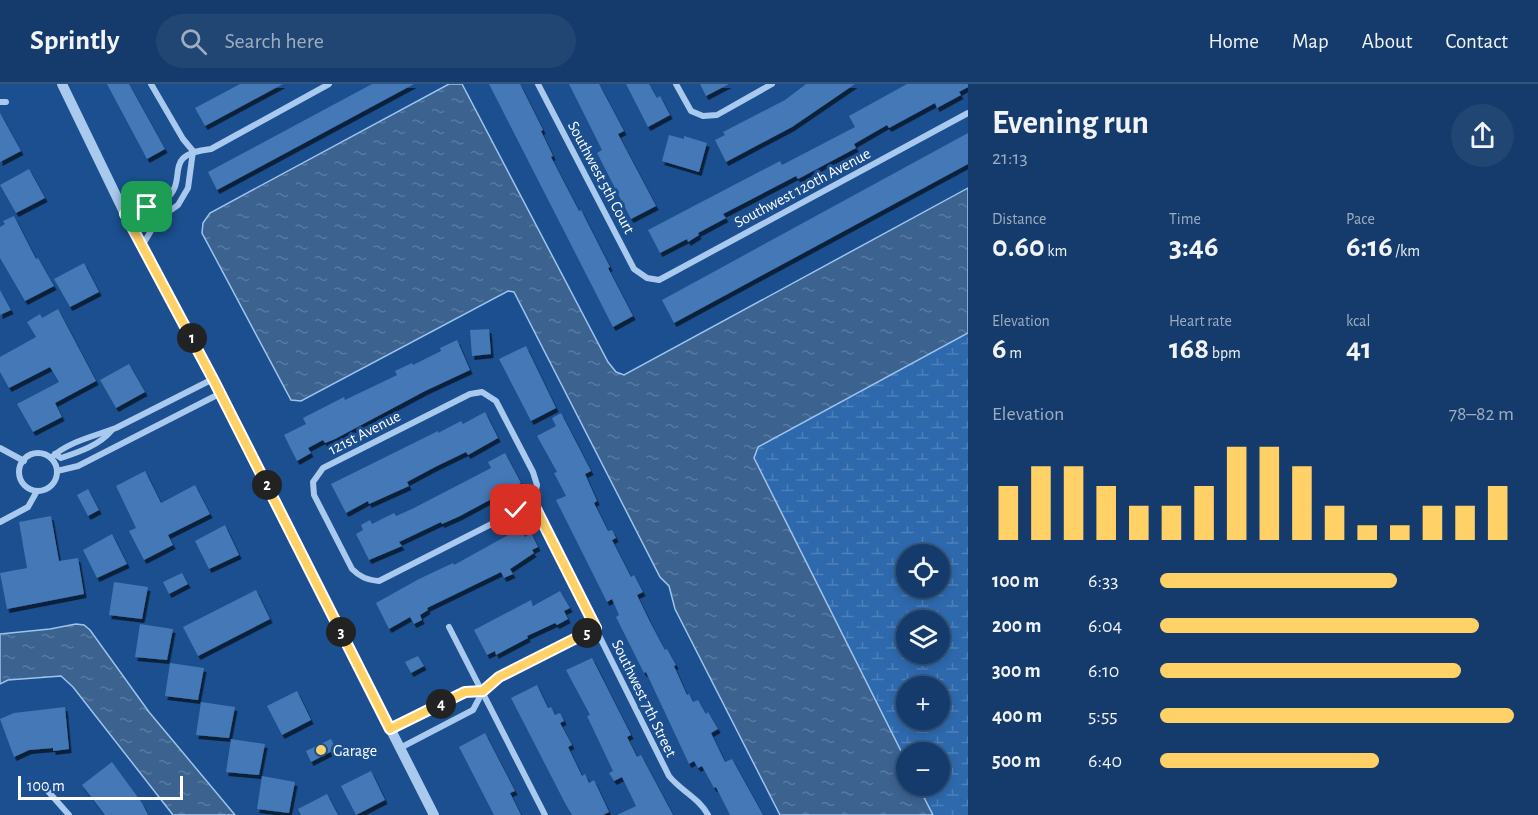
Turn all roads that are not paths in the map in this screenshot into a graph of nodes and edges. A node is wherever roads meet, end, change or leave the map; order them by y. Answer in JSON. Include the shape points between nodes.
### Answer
{"nodes":[{"id":1,"x":62,"y":84,"type":"edge"},
{"id":2,"x":151,"y":84,"type":"edge"},
{"id":3,"x":329,"y":84,"type":"edge"},
{"id":4,"x":538,"y":84,"type":"edge"},
{"id":5,"x":676,"y":84,"type":"edge"},
{"id":6,"x":772,"y":84,"type":"edge"},
{"id":7,"x":968,"y":113,"type":"edge"},
{"id":8,"x":193,"y":151,"type":"junction"},
{"id":9,"x":125,"y":214,"type":"junction"},
{"id":10,"x":142,"y":246,"type":"junction"},
{"id":11,"x":647,"y":278,"type":"joint"},
{"id":12,"x":213,"y":379,"type":"junction"},
{"id":13,"x":482,"y":392,"type":"joint"},
{"id":14,"x":220,"y":393,"type":"junction"},
{"id":15,"x":168,"y":402,"type":"junction"},
{"id":16,"x":175,"y":416,"type":"junction"},
{"id":17,"x":0,"y":448,"type":"edge"},
{"id":18,"x":53,"y":456,"type":"junction"},
{"id":19,"x":24,"y":461,"type":"junction"},
{"id":20,"x":57,"y":471,"type":"junction"},
{"id":21,"x":37,"y":491,"type":"junction"},
{"id":22,"x":533,"y":503,"type":"junction"},
{"id":23,"x":0,"y":522,"type":"edge"},
{"id":24,"x":449,"y":627,"type":"dead end"},
{"id":25,"x":596,"y":628,"type":"junction"},
{"id":26,"x":483,"y":691,"type":"junction"},
{"id":27,"x":390,"y":729,"type":"junction"},
{"id":28,"x":400,"y":748,"type":"junction"},
{"id":29,"x":46,"y":789,"type":"dead end"},
{"id":30,"x":69,"y":815,"type":"edge"},
{"id":31,"x":434,"y":815,"type":"edge"},
{"id":32,"x":545,"y":815,"type":"edge"},
{"id":33,"x":708,"y":815,"type":"edge"}],
"edges":[{"from":1,"to":9,"type":"street"},
{"from":2,"to":8,"type":"street"},
{"from":3,"to":8,"type":"street","via":[[211,149]]},
{"from":4,"to":11,"type":"street","name":"Southwest 5th Court","via":[[634,269]]},
{"from":5,"to":6,"type":"street","via":[[691,111],[703,116],[717,115]]},
{"from":7,"to":11,"type":"street","name":"Southwest 120th Avenue","via":[[658,279]]},
{"from":8,"to":9,"type":"street","via":[[179,164],[174,192],[161,203],[132,208]]},
{"from":8,"to":10,"type":"street","via":[[188,188],[178,205],[158,219]]},
{"from":9,"to":10,"type":"street"},
{"from":10,"to":12,"type":"street"},
{"from":12,"to":14,"type":"street"},
{"from":12,"to":15,"type":"street"},
{"from":13,"to":22,"type":"street","name":"Southwest 7th Street","via":[[496,401],[533,472],[537,484]]},
{"from":13,"to":22,"type":"street","name":"121st Avenue","via":[[470,394],[323,468],[313,482],[315,495],[352,569],[359,576],[379,581]]},
{"from":14,"to":16,"type":"street"},
{"from":14,"to":27,"type":"street"},
{"from":15,"to":16,"type":"street"},
{"from":15,"to":18,"type":"street"},
{"from":16,"to":20,"type":"street","via":[[78,466]]},
{"from":17,"to":19,"type":"street"},
{"from":18,"to":19,"type":"street","via":[[34,454]]},
{"from":18,"to":20,"type":"street"},
{"from":19,"to":21,"type":"street","via":[[21,479]]},
{"from":20,"to":21,"type":"street","via":[[52,486]]},
{"from":21,"to":23,"type":"street","via":[[28,507]]},
{"from":22,"to":25,"type":"street","name":"Southwest 7th Street"},
{"from":24,"to":26,"type":"street"},
{"from":25,"to":26,"type":"street","via":[[499,677]]},
{"from":25,"to":33,"type":"street","name":"Southwest 7th Street","via":[[669,776],[701,803]]},
{"from":26,"to":27,"type":"street","via":[[465,692]]},
{"from":26,"to":28,"type":"street","via":[[473,710]]},
{"from":26,"to":32,"type":"street"},
{"from":27,"to":28,"type":"street"},
{"from":28,"to":31,"type":"street"},
{"from":29,"to":30,"type":"street"}]}
